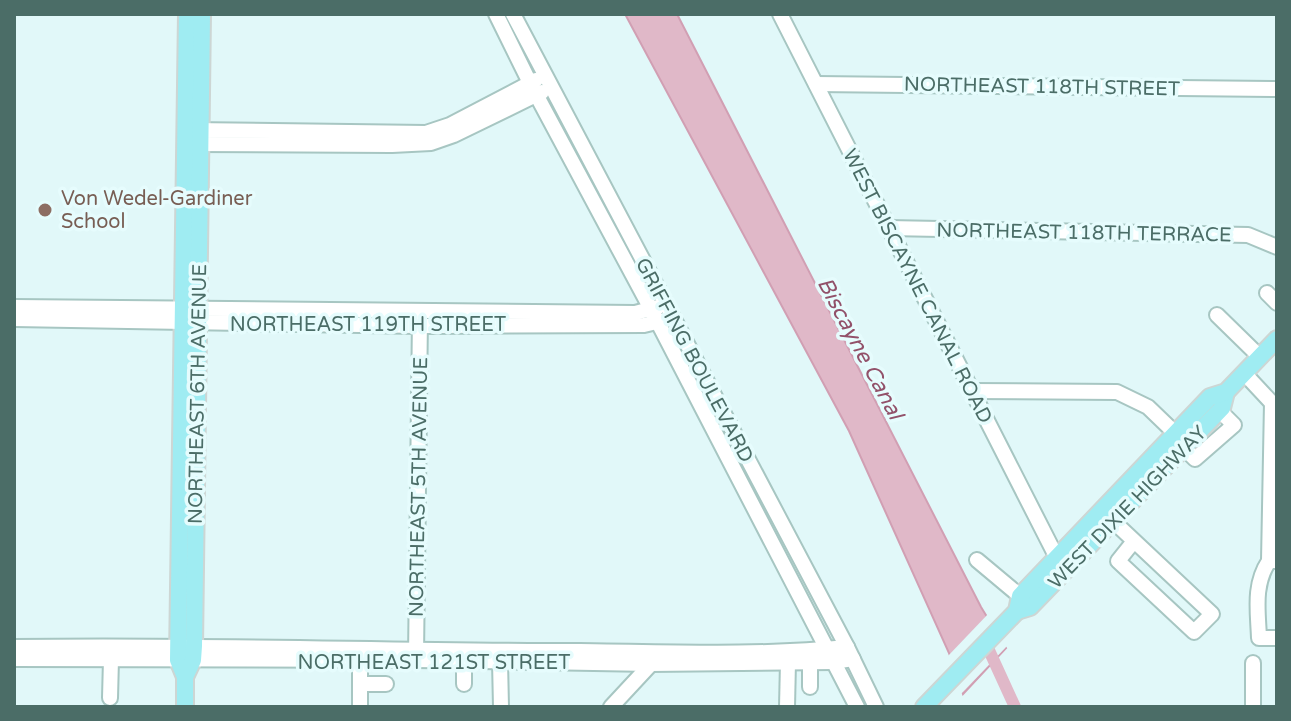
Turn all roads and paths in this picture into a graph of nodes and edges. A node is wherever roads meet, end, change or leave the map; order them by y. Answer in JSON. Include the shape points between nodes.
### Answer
{"nodes":[{"id":1,"x":187,"y":14,"type":"edge"},
{"id":2,"x":202,"y":14,"type":"edge"},
{"id":3,"x":496,"y":14,"type":"edge"},
{"id":4,"x":513,"y":14,"type":"edge"},
{"id":5,"x":780,"y":14,"type":"edge"},
{"id":6,"x":549,"y":81,"type":"junction"},
{"id":7,"x":816,"y":84,"type":"junction"},
{"id":8,"x":533,"y":89,"type":"junction"},
{"id":9,"x":1273,"y":89,"type":"edge"},
{"id":10,"x":193,"y":137,"type":"junction"},
{"id":11,"x":888,"y":228,"type":"junction"},
{"id":12,"x":1277,"y":247,"type":"edge"},
{"id":13,"x":14,"y":307,"type":"edge"},
{"id":14,"x":662,"y":314,"type":"junction"},
{"id":15,"x":1217,"y":315,"type":"dead end"},
{"id":16,"x":191,"y":316,"type":"junction"},
{"id":17,"x":14,"y":319,"type":"edge"},
{"id":18,"x":420,"y":319,"type":"junction"},
{"id":19,"x":1277,"y":339,"type":"edge"},
{"id":20,"x":1260,"y":357,"type":"junction"},
{"id":21,"x":1244,"y":373,"type":"junction"},
{"id":22,"x":971,"y":391,"type":"junction"},
{"id":23,"x":1226,"y":392,"type":"junction"},
{"id":24,"x":1274,"y":403,"type":"edge"},
{"id":25,"x":1274,"y":438,"type":"edge"},
{"id":26,"x":1179,"y":441,"type":"junction"},
{"id":27,"x":1113,"y":521,"type":"junction"},
{"id":28,"x":1273,"y":527,"type":"edge"},
{"id":29,"x":1134,"y":541,"type":"junction"},
{"id":30,"x":1057,"y":558,"type":"junction"},
{"id":31,"x":977,"y":560,"type":"dead end"},
{"id":32,"x":1273,"y":561,"type":"edge"},
{"id":33,"x":1018,"y":603,"type":"junction"},
{"id":34,"x":1277,"y":638,"type":"edge"},
{"id":35,"x":14,"y":647,"type":"edge"},
{"id":36,"x":186,"y":653,"type":"junction"},
{"id":37,"x":850,"y":653,"type":"junction"},
{"id":38,"x":416,"y":655,"type":"junction"},
{"id":39,"x":830,"y":656,"type":"junction"},
{"id":40,"x":14,"y":659,"type":"edge"},
{"id":41,"x":111,"y":659,"type":"junction"},
{"id":42,"x":360,"y":661,"type":"junction"},
{"id":43,"x":464,"y":661,"type":"junction"},
{"id":44,"x":500,"y":661,"type":"junction"},
{"id":45,"x":788,"y":662,"type":"junction"},
{"id":46,"x":810,"y":662,"type":"junction"},
{"id":47,"x":1253,"y":663,"type":"dead end"},
{"id":48,"x":651,"y":664,"type":"junction"},
{"id":49,"x":360,"y":684,"type":"junction"},
{"id":50,"x":386,"y":684,"type":"dead end"},
{"id":51,"x":464,"y":684,"type":"dead end"},
{"id":52,"x":810,"y":687,"type":"dead end"},
{"id":53,"x":110,"y":698,"type":"dead end"},
{"id":54,"x":852,"y":705,"type":"edge"},
{"id":55,"x":185,"y":707,"type":"edge"},
{"id":56,"x":360,"y":707,"type":"edge"},
{"id":57,"x":501,"y":707,"type":"edge"},
{"id":58,"x":611,"y":707,"type":"edge"},
{"id":59,"x":787,"y":707,"type":"edge"},
{"id":60,"x":876,"y":707,"type":"edge"},
{"id":61,"x":924,"y":707,"type":"edge"},
{"id":62,"x":1253,"y":707,"type":"edge"}],
"edges":[{"from":1,"to":10,"type":"main road","name":"NORTHEAST 6TH AVENUE"},
{"from":2,"to":10,"type":"main road","name":"NORTHEAST 6TH AVENUE"},
{"from":3,"to":8,"type":"street","name":"GRIFFING BOULEVARD"},
{"from":4,"to":6,"type":"street","name":"GRIFFING BOULEVARD"},
{"from":5,"to":7,"type":"street","name":"WEST BISCAYNE CANAL ROAD"},
{"from":6,"to":8,"type":"street"},
{"from":6,"to":14,"type":"street","name":"GRIFFING BOULEVARD"},
{"from":7,"to":9,"type":"street","name":"NORTHEAST 118TH STREET"},
{"from":7,"to":11,"type":"street","name":"WEST BISCAYNE CANAL ROAD"},
{"from":8,"to":10,"type":"street","via":[[431,143]]},
{"from":8,"to":14,"type":"street","name":"GRIFFING BOULEVARD"},
{"from":10,"to":16,"type":"main road","name":"NORTHEAST 6TH AVENUE"},
{"from":11,"to":12,"type":"street","name":"NORTHEAST 118TH TERRACE","via":[[1248,235]]},
{"from":11,"to":22,"type":"street","name":"WEST BISCAYNE CANAL ROAD"},
{"from":13,"to":16,"type":"street","name":"NORTHEAST 119TH STREET"},
{"from":14,"to":18,"type":"street","name":"NORTHEAST 119TH STREET"},
{"from":14,"to":37,"type":"street","name":"GRIFFING BOULEVARD"},
{"from":14,"to":39,"type":"street","name":"GRIFFING BOULEVARD"},
{"from":15,"to":20,"type":"street"},
{"from":16,"to":17,"type":"street","name":"NORTHEAST 119TH STREET"},
{"from":16,"to":18,"type":"street","name":"NORTHEAST 119TH STREET"},
{"from":16,"to":36,"type":"main road","name":"NORTHEAST 6TH AVENUE"},
{"from":18,"to":38,"type":"street","name":"NORTHEAST 5TH AVENUE"},
{"from":19,"to":20,"type":"main road","name":"WEST DIXIE HIGHWAY"},
{"from":20,"to":21,"type":"main road","name":"WEST DIXIE HIGHWAY"},
{"from":21,"to":23,"type":"main road","name":"WEST DIXIE HIGHWAY"},
{"from":21,"to":24,"type":"street"},
{"from":22,"to":26,"type":"street","via":[[1117,392],[1148,407]]},
{"from":22,"to":30,"type":"street","name":"WEST BISCAYNE CANAL ROAD"},
{"from":23,"to":26,"type":"main road","name":"WEST DIXIE HIGHWAY","via":[[1210,397]]},
{"from":23,"to":26,"type":"main road","name":"WEST DIXIE HIGHWAY","via":[[1220,411]]},
{"from":24,"to":25,"type":"street"},
{"from":25,"to":28,"type":"street"},
{"from":26,"to":27,"type":"main road","name":"WEST DIXIE HIGHWAY"},
{"from":26,"to":30,"type":"main road","name":"WEST DIXIE HIGHWAY"},
{"from":27,"to":29,"type":"street"},
{"from":27,"to":33,"type":"main road","name":"WEST DIXIE HIGHWAY","via":[[1030,607]]},
{"from":28,"to":32,"type":"street"},
{"from":29,"to":29,"type":"street","via":[[1212,614],[1194,632],[1118,561]]},
{"from":30,"to":33,"type":"main road","name":"WEST DIXIE HIGHWAY"},
{"from":31,"to":33,"type":"street"},
{"from":32,"to":34,"type":"street","via":[[1261,574],[1257,590],[1259,638]]},
{"from":33,"to":61,"type":"main road","name":"WEST DIXIE HIGHWAY"},
{"from":35,"to":36,"type":"street","name":"NORTHEAST 121ST STREET"},
{"from":36,"to":38,"type":"street","name":"NORTHEAST 121ST STREET"},
{"from":36,"to":41,"type":"street","name":"NORTHEAST 121ST STREET"},
{"from":36,"to":42,"type":"street","name":"NORTHEAST 121ST STREET"},
{"from":36,"to":55,"type":"main road","name":"NORTHEAST 6TH AVENUE"},
{"from":37,"to":39,"type":"street","name":"NORTHEAST 121ST STREET"},
{"from":37,"to":60,"type":"street","name":"GRIFFING BOULEVARD"},
{"from":38,"to":39,"type":"street","name":"NORTHEAST 121ST STREET"},
{"from":38,"to":42,"type":"street","name":"NORTHEAST 121ST STREET"},
{"from":38,"to":43,"type":"street","name":"NORTHEAST 121ST STREET"},
{"from":39,"to":46,"type":"street","name":"NORTHEAST 121ST STREET"},
{"from":39,"to":54,"type":"street","name":"GRIFFING BOULEVARD"},
{"from":40,"to":41,"type":"street","name":"NORTHEAST 121ST STREET"},
{"from":41,"to":53,"type":"street"},
{"from":42,"to":49,"type":"street"},
{"from":43,"to":44,"type":"street","name":"NORTHEAST 121ST STREET"},
{"from":43,"to":51,"type":"street"},
{"from":44,"to":48,"type":"street","name":"NORTHEAST 121ST STREET"},
{"from":44,"to":57,"type":"street"},
{"from":45,"to":46,"type":"street","name":"NORTHEAST 121ST STREET"},
{"from":45,"to":48,"type":"street","name":"NORTHEAST 121ST STREET"},
{"from":45,"to":59,"type":"street"},
{"from":46,"to":52,"type":"street"},
{"from":47,"to":62,"type":"street"},
{"from":48,"to":58,"type":"street"},
{"from":49,"to":50,"type":"street"},
{"from":49,"to":56,"type":"street"}]}
